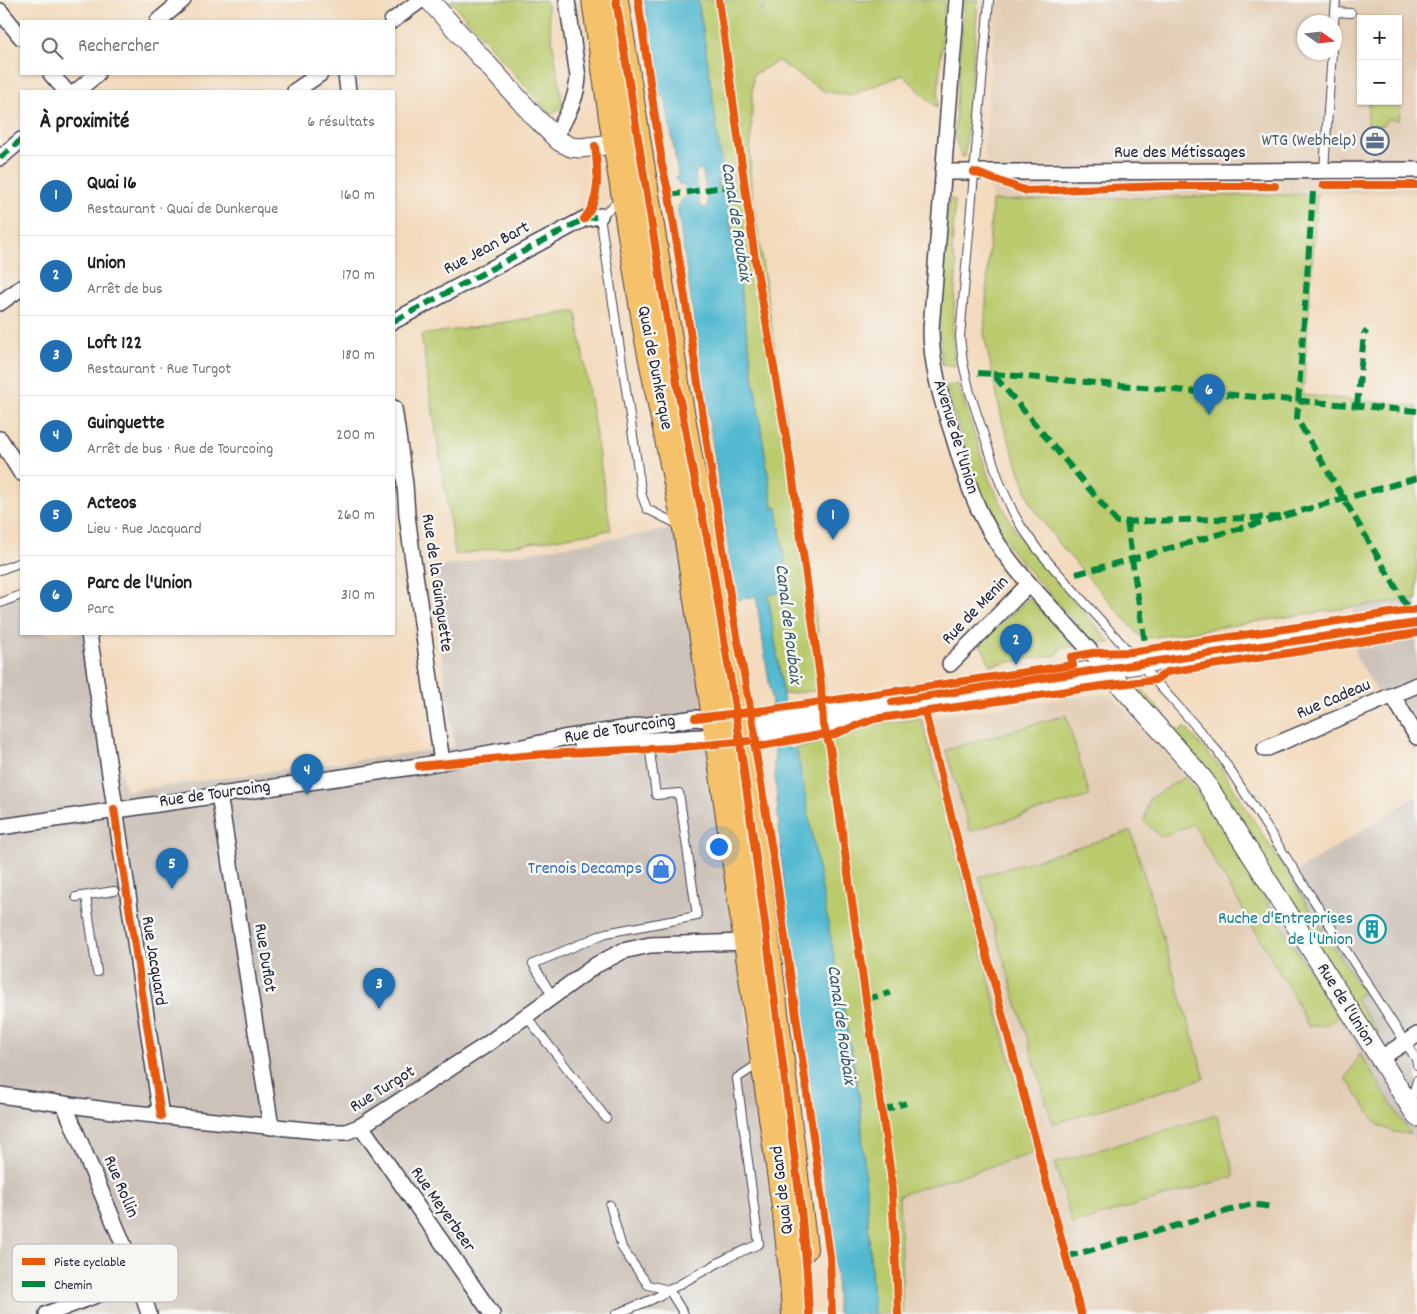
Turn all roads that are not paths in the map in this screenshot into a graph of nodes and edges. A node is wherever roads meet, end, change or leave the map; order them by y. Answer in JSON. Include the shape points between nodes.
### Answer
{"nodes":[{"id":1,"x":183,"y":0,"type":"edge"},
{"id":2,"x":421,"y":0,"type":"edge"},
{"id":3,"x":429,"y":0,"type":"edge"},
{"id":4,"x":567,"y":0,"type":"edge"},
{"id":5,"x":594,"y":0,"type":"edge"},
{"id":6,"x":616,"y":0,"type":"edge"},
{"id":7,"x":957,"y":0,"type":"edge"},
{"id":8,"x":989,"y":0,"type":"edge"},
{"id":9,"x":1336,"y":0,"type":"edge"},
{"id":10,"x":0,"y":11,"type":"edge"},
{"id":11,"x":1335,"y":12,"type":"junction"},
{"id":12,"x":1351,"y":13,"type":"dead end"},
{"id":13,"x":1335,"y":15,"type":"edge"},
{"id":14,"x":159,"y":20,"type":"edge"},
{"id":15,"x":393,"y":20,"type":"edge"},
{"id":16,"x":20,"y":36,"type":"edge"},
{"id":17,"x":1331,"y":60,"type":"edge"},
{"id":18,"x":52,"y":75,"type":"edge"},
{"id":19,"x":96,"y":75,"type":"edge"},
{"id":20,"x":319,"y":75,"type":"edge"},
{"id":21,"x":346,"y":75,"type":"edge"},
{"id":22,"x":65,"y":90,"type":"edge"},
{"id":23,"x":78,"y":90,"type":"edge"},
{"id":24,"x":296,"y":90,"type":"edge"},
{"id":25,"x":348,"y":90,"type":"edge"},
{"id":26,"x":555,"y":138,"type":"junction"},
{"id":27,"x":20,"y":141,"type":"edge"},
{"id":28,"x":627,"y":142,"type":"junction"},
{"id":29,"x":0,"y":158,"type":"edge"},
{"id":30,"x":1324,"y":170,"type":"junction"},
{"id":31,"x":1417,"y":170,"type":"edge"},
{"id":32,"x":943,"y":172,"type":"junction"},
{"id":33,"x":974,"y":172,"type":"junction"},
{"id":34,"x":624,"y":198,"type":"junction"},
{"id":35,"x":600,"y":216,"type":"junction"},
{"id":36,"x":20,"y":289,"type":"edge"},
{"id":37,"x":0,"y":303,"type":"edge"},
{"id":38,"x":395,"y":320,"type":"edge"},
{"id":39,"x":395,"y":415,"type":"edge"},
{"id":40,"x":0,"y":439,"type":"edge"},
{"id":41,"x":16,"y":452,"type":"edge"},
{"id":42,"x":20,"y":469,"type":"edge"},
{"id":43,"x":685,"y":528,"type":"junction"},
{"id":44,"x":20,"y":562,"type":"edge"},
{"id":45,"x":0,"y":570,"type":"edge"},
{"id":46,"x":1029,"y":584,"type":"junction"},
{"id":47,"x":20,"y":595,"type":"edge"},
{"id":48,"x":0,"y":603,"type":"edge"},
{"id":49,"x":1417,"y":615,"type":"edge"},
{"id":50,"x":1417,"y":624,"type":"edge"},
{"id":51,"x":89,"y":635,"type":"edge"},
{"id":52,"x":1137,"y":660,"type":"junction"},
{"id":53,"x":950,"y":664,"type":"dead end"},
{"id":54,"x":1107,"y":670,"type":"junction"},
{"id":55,"x":1417,"y":686,"type":"edge"},
{"id":56,"x":1393,"y":696,"type":"junction"},
{"id":57,"x":816,"y":718,"type":"junction"},
{"id":58,"x":733,"y":728,"type":"junction"},
{"id":59,"x":1417,"y":737,"type":"edge"},
{"id":60,"x":647,"y":739,"type":"junction"},
{"id":61,"x":1265,"y":749,"type":"dead end"},
{"id":62,"x":442,"y":762,"type":"junction"},
{"id":63,"x":419,"y":766,"type":"junction"},
{"id":64,"x":1210,"y":790,"type":"joint"},
{"id":65,"x":219,"y":794,"type":"junction"},
{"id":66,"x":114,"y":809,"type":"junction"},
{"id":67,"x":0,"y":827,"type":"edge"},
{"id":68,"x":121,"y":891,"type":"junction"},
{"id":69,"x":86,"y":896,"type":"junction"},
{"id":70,"x":76,"y":897,"type":"dead end"},
{"id":71,"x":746,"y":942,"type":"junction"},
{"id":72,"x":97,"y":972,"type":"dead end"},
{"id":73,"x":553,"y":997,"type":"junction"},
{"id":74,"x":526,"y":1016,"type":"junction"},
{"id":75,"x":1411,"y":1039,"type":"edge"},
{"id":76,"x":1379,"y":1059,"type":"junction"},
{"id":77,"x":763,"y":1060,"type":"junction"},
{"id":78,"x":1416,"y":1062,"type":"edge"},
{"id":79,"x":1417,"y":1080,"type":"edge"},
{"id":80,"x":0,"y":1095,"type":"edge"},
{"id":81,"x":64,"y":1104,"type":"junction"},
{"id":82,"x":1413,"y":1112,"type":"edge"},
{"id":83,"x":161,"y":1116,"type":"junction"},
{"id":84,"x":606,"y":1118,"type":"dead end"},
{"id":85,"x":362,"y":1126,"type":"junction"},
{"id":86,"x":271,"y":1127,"type":"junction"},
{"id":87,"x":610,"y":1204,"type":"dead end"},
{"id":88,"x":123,"y":1244,"type":"edge"},
{"id":89,"x":669,"y":1290,"type":"junction"},
{"id":90,"x":78,"y":1302,"type":"edge"},
{"id":91,"x":145,"y":1302,"type":"edge"},
{"id":92,"x":47,"y":1314,"type":"edge"},
{"id":93,"x":149,"y":1314,"type":"edge"},
{"id":94,"x":492,"y":1314,"type":"edge"},
{"id":95,"x":616,"y":1314,"type":"edge"},
{"id":96,"x":684,"y":1314,"type":"edge"},
{"id":97,"x":794,"y":1314,"type":"edge"},
{"id":98,"x":810,"y":1314,"type":"edge"}],
"edges":[{"from":1,"to":14,"type":"street"},
{"from":2,"to":15,"type":"street"},
{"from":3,"to":26,"type":"street"},
{"from":4,"to":26,"type":"street","via":[[578,77],[570,109]]},
{"from":5,"to":28,"type":"main road","name":"Quai de Dunkerque"},
{"from":6,"to":28,"type":"main road","name":"Quai de Dunkerque"},
{"from":7,"to":32,"type":"street","name":"Avenue de l'Union"},
{"from":8,"to":33,"type":"lane"},
{"from":9,"to":11,"type":"lane"},
{"from":10,"to":16,"type":"street"},
{"from":11,"to":12,"type":"lane"},
{"from":11,"to":13,"type":"lane"},
{"from":17,"to":30,"type":"lane"},
{"from":18,"to":22,"type":"street"},
{"from":19,"to":23,"type":"street"},
{"from":20,"to":24,"type":"street"},
{"from":21,"to":25,"type":"street"},
{"from":26,"to":28,"type":"street","via":[[576,148]]},
{"from":27,"to":29,"type":"street"},
{"from":28,"to":34,"type":"main road","name":"Quai de Dunkerque"},
{"from":28,"to":58,"type":"main road","name":"Quai de Dunkerque","via":[[710,552]]},
{"from":30,"to":31,"type":"street","name":"Rue des Métissages"},
{"from":30,"to":33,"type":"street","name":"Rue des Métissages"},
{"from":32,"to":33,"type":"street","name":"Rue des Métissages"},
{"from":32,"to":46,"type":"street","name":"Avenue de l'Union","via":[[931,329],[936,382],[979,510],[998,544]]},
{"from":33,"to":52,"type":"lane","via":[[960,337],[970,393],[1000,483],[1017,520],[1038,550]]},
{"from":34,"to":35,"type":"lane"},
{"from":34,"to":43,"type":"main road","name":"Quai de Dunkerque","via":[[647,340]]},
{"from":35,"to":38,"type":"street","name":"Rue Jean Bart","via":[[584,219]]},
{"from":35,"to":43,"type":"lane","via":[[642,496],[647,509]]},
{"from":36,"to":37,"type":"street"},
{"from":39,"to":62,"type":"street","name":"Rue de la Guinguette"},
{"from":40,"to":41,"type":"street"},
{"from":41,"to":42,"type":"street"},
{"from":43,"to":58,"type":"main road","name":"Quai de Dunkerque"},
{"from":44,"to":45,"type":"lane"},
{"from":46,"to":53,"type":"street","name":"Rue de Menin"},
{"from":46,"to":54,"type":"street","name":"Avenue de l'Union"},
{"from":47,"to":48,"type":"lane"},
{"from":49,"to":52,"type":"lane"},
{"from":50,"to":52,"type":"street"},
{"from":51,"to":66,"type":"street","name":"Rue Jacquard"},
{"from":52,"to":54,"type":"street"},
{"from":52,"to":75,"type":"lane","via":[[1228,766]]},
{"from":54,"to":57,"type":"lane"},
{"from":54,"to":57,"type":"street","via":[[892,702],[835,722]]},
{"from":54,"to":57,"type":"lane","via":[[871,714],[835,729]]},
{"from":54,"to":64,"type":"street","name":"Avenue de l'Union"},
{"from":55,"to":56,"type":"street","name":"Rue Cadeau"},
{"from":56,"to":59,"type":"street"},
{"from":56,"to":61,"type":"street","name":"Rue Cadeau"},
{"from":57,"to":58,"type":"street"},
{"from":58,"to":60,"type":"street","name":"Rue de Tourcoing"},
{"from":58,"to":60,"type":"street","name":"Rue de Tourcoing"},
{"from":58,"to":71,"type":"main road","name":"Quai de Gand"},
{"from":58,"to":98,"type":"main road","name":"Quai de Gand","via":[[767,940],[800,1198]]},
{"from":60,"to":62,"type":"street","name":"Rue de Tourcoing","via":[[518,748]]},
{"from":60,"to":63,"type":"lane","via":[[545,754]]},
{"from":60,"to":73,"type":"lane","via":[[656,795],[679,793],[697,916],[606,933],[534,964]]},
{"from":62,"to":63,"type":"street","name":"Rue de Tourcoing"},
{"from":63,"to":65,"type":"street","name":"Rue de Tourcoing"},
{"from":64,"to":76,"type":"street","name":"Rue de l'Union"},
{"from":65,"to":66,"type":"street","name":"Rue de Tourcoing"},
{"from":65,"to":86,"type":"street","name":"Rue Duflot"},
{"from":66,"to":67,"type":"street","name":"Rue de Tourcoing"},
{"from":66,"to":68,"type":"street","name":"Rue Jacquard"},
{"from":68,"to":69,"type":"lane"},
{"from":68,"to":83,"type":"street","name":"Rue Jacquard"},
{"from":69,"to":70,"type":"lane"},
{"from":69,"to":72,"type":"lane"},
{"from":71,"to":73,"type":"street","name":"Rue Turgot","via":[[650,945],[623,950],[596,965]]},
{"from":71,"to":77,"type":"main road","name":"Quai de Gand"},
{"from":73,"to":74,"type":"street","name":"Rue Turgot"},
{"from":74,"to":84,"type":"lane"},
{"from":74,"to":85,"type":"street","name":"Rue Turgot"},
{"from":75,"to":76,"type":"street"},
{"from":75,"to":78,"type":"lane"},
{"from":76,"to":82,"type":"street","name":"Rue de l'Union"},
{"from":77,"to":89,"type":"lane","via":[[737,1078],[759,1244]]},
{"from":77,"to":97,"type":"main road","name":"Quai de Gand","via":[[790,1253]]},
{"from":79,"to":82,"type":"lane"},
{"from":80,"to":81,"type":"street","name":"Rue Turgot"},
{"from":81,"to":83,"type":"street","name":"Rue Turgot"},
{"from":81,"to":88,"type":"street","name":"Rue Rollin"},
{"from":83,"to":86,"type":"street","name":"Rue Turgot"},
{"from":85,"to":86,"type":"street","name":"Rue Turgot","via":[[336,1133]]},
{"from":85,"to":94,"type":"street","name":"Rue Meyerbeer"},
{"from":87,"to":89,"type":"lane","via":[[622,1248],[648,1285]]},
{"from":89,"to":95,"type":"lane"},
{"from":89,"to":96,"type":"lane"},
{"from":90,"to":92,"type":"street"},
{"from":91,"to":93,"type":"street","name":"Rue Rollin"}]}
